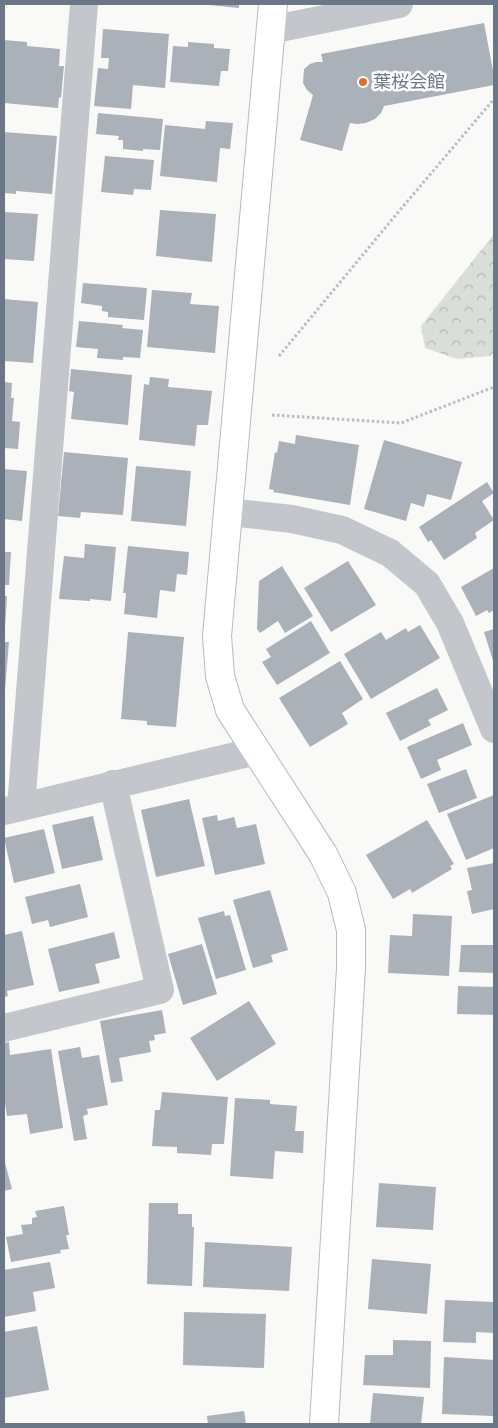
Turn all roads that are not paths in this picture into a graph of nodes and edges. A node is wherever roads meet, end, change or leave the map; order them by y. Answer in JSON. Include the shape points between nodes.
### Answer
{"nodes":[{"id":1,"x":84,"y":4,"type":"edge"},
{"id":2,"x":399,"y":4,"type":"edge"},
{"id":3,"x":271,"y":17,"type":"edge"},
{"id":4,"x":229,"y":512,"type":"junction"},
{"id":5,"x":494,"y":729,"type":"edge"},
{"id":6,"x":256,"y":751,"type":"junction"},
{"id":7,"x":113,"y":784,"type":"junction"},
{"id":8,"x":13,"y":809,"type":"edge"},
{"id":9,"x":4,"y":1028,"type":"edge"},
{"id":10,"x":324,"y":1424,"type":"edge"}],
"edges":[{"from":1,"to":8,"type":"street"},
{"from":2,"to":3,"type":"street"},
{"from":3,"to":4,"type":"street"},
{"from":4,"to":5,"type":"street","via":[[292,519],[342,530],[390,553],[427,584],[450,623]]},
{"from":4,"to":6,"type":"street","via":[[217,636],[220,676],[230,710]]},
{"from":6,"to":7,"type":"street"},
{"from":6,"to":10,"type":"street","via":[[323,854],[342,893],[351,930]]},
{"from":7,"to":8,"type":"street"},
{"from":7,"to":9,"type":"street","via":[[160,990]]}]}
